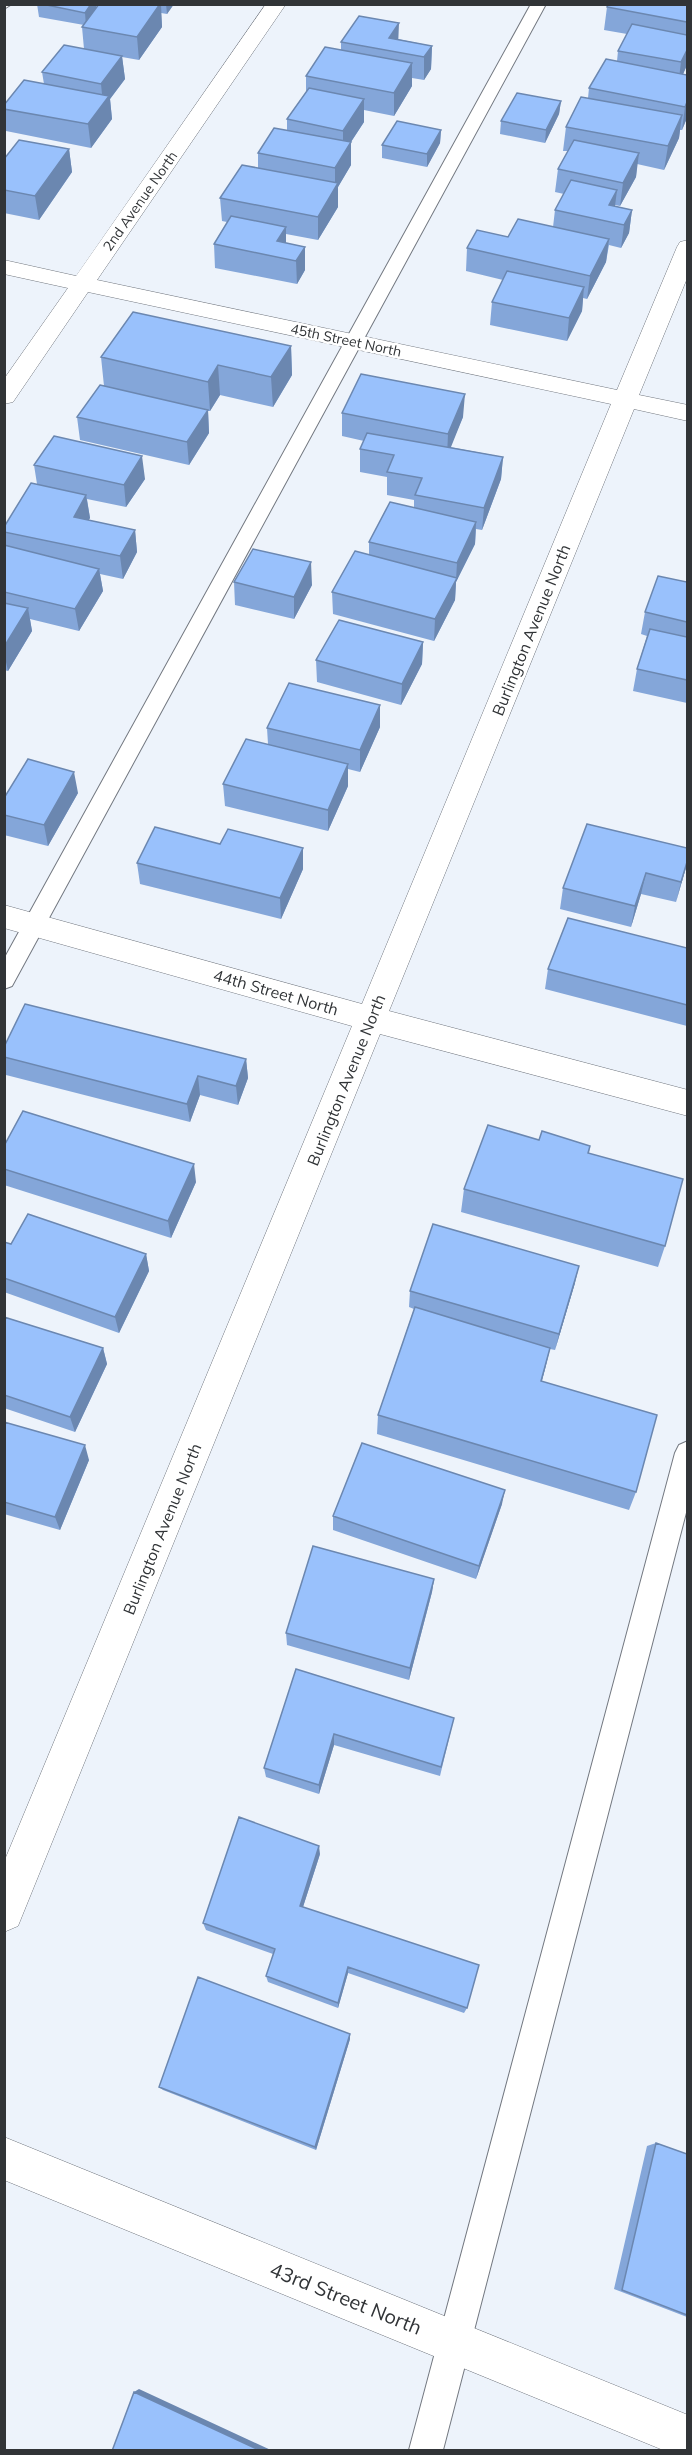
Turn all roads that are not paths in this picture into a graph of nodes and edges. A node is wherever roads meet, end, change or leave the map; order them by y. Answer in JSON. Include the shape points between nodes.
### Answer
{"nodes":[{"id":1,"x":276,"y":4,"type":"edge"},
{"id":2,"x":539,"y":4,"type":"edge"},
{"id":3,"x":687,"y":247,"type":"edge"},
{"id":4,"x":4,"y":267,"type":"edge"},
{"id":5,"x":84,"y":283,"type":"junction"},
{"id":6,"x":356,"y":342,"type":"junction"},
{"id":7,"x":4,"y":397,"type":"edge"},
{"id":8,"x":625,"y":400,"type":"junction"},
{"id":9,"x":687,"y":413,"type":"edge"},
{"id":10,"x":4,"y":915,"type":"edge"},
{"id":11,"x":36,"y":924,"type":"junction"},
{"id":12,"x":4,"y":980,"type":"edge"},
{"id":13,"x":371,"y":1019,"type":"junction"},
{"id":14,"x":687,"y":1103,"type":"edge"},
{"id":15,"x":687,"y":1453,"type":"edge"},
{"id":16,"x":4,"y":1912,"type":"edge"},
{"id":17,"x":4,"y":2158,"type":"edge"},
{"id":18,"x":454,"y":2342,"type":"junction"},
{"id":19,"x":687,"y":2438,"type":"edge"},
{"id":20,"x":426,"y":2451,"type":"edge"}],
"edges":[{"from":1,"to":5,"type":"street","name":"2nd Avenue North"},
{"from":2,"to":6,"type":"lane"},
{"from":3,"to":8,"type":"street","name":"Burlington Avenue North"},
{"from":4,"to":5,"type":"street","name":"45th Street North"},
{"from":5,"to":6,"type":"street","name":"45th Street North"},
{"from":5,"to":7,"type":"street","name":"2nd Avenue North"},
{"from":6,"to":8,"type":"street","name":"45th Street North"},
{"from":6,"to":11,"type":"lane"},
{"from":8,"to":9,"type":"street","name":"45th Street North"},
{"from":8,"to":13,"type":"street","name":"Burlington Avenue North"},
{"from":10,"to":11,"type":"street","name":"44th Street North"},
{"from":11,"to":12,"type":"lane"},
{"from":11,"to":13,"type":"street","name":"44th Street North"},
{"from":13,"to":14,"type":"street","name":"44th Street North"},
{"from":13,"to":16,"type":"street","name":"Burlington Avenue North"},
{"from":15,"to":18,"type":"lane"},
{"from":17,"to":18,"type":"street","name":"43rd Street North"},
{"from":18,"to":19,"type":"street","name":"43rd Street North"},
{"from":18,"to":20,"type":"lane"}]}
